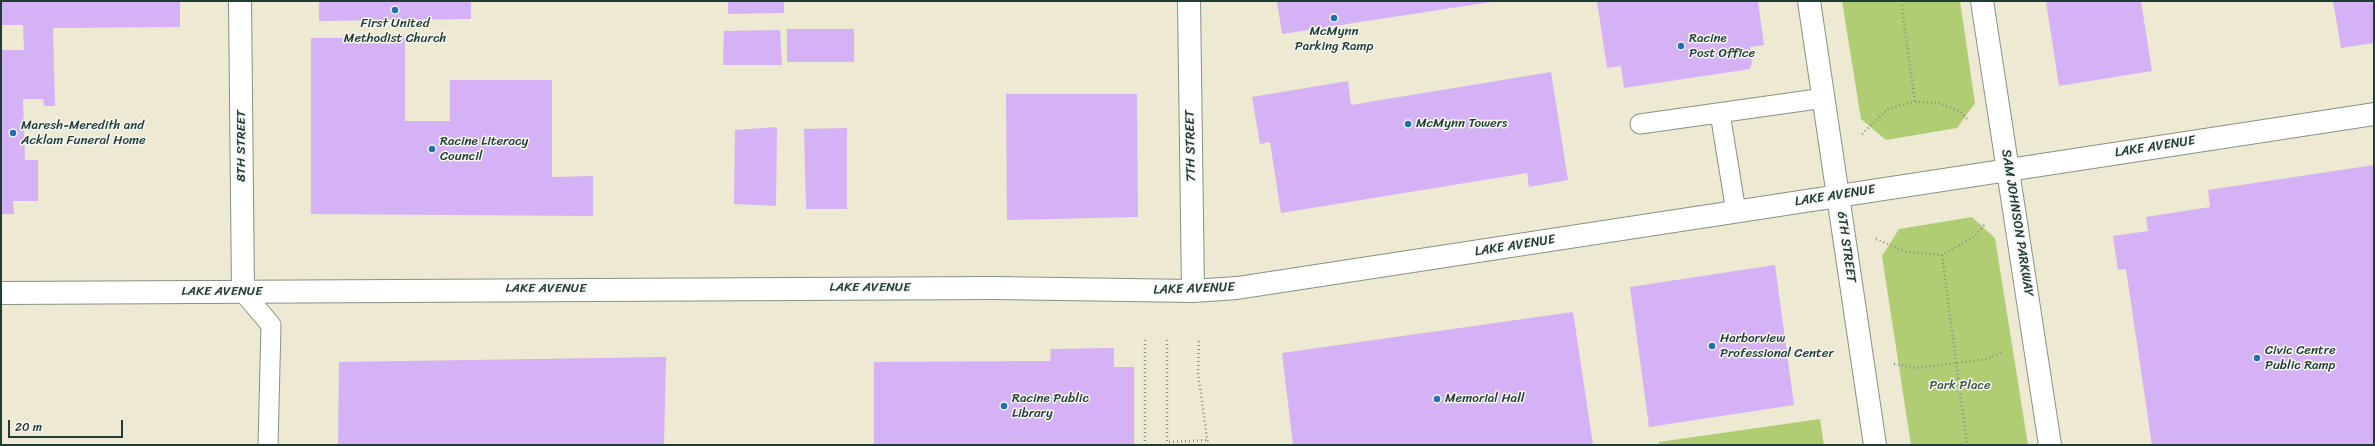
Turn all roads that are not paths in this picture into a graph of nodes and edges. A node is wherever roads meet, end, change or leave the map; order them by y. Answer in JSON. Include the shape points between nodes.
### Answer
{"nodes":[{"id":1,"x":240,"y":1,"type":"edge"},
{"id":2,"x":1189,"y":1,"type":"edge"},
{"id":3,"x":1809,"y":1,"type":"edge"},
{"id":4,"x":1982,"y":1,"type":"edge"},
{"id":5,"x":1824,"y":98,"type":"junction"},
{"id":6,"x":1720,"y":113,"type":"junction"},
{"id":7,"x":2374,"y":114,"type":"edge"},
{"id":8,"x":1640,"y":124,"type":"dead end"},
{"id":9,"x":2009,"y":168,"type":"junction"},
{"id":10,"x":1839,"y":196,"type":"junction"},
{"id":11,"x":1736,"y":212,"type":"junction"},
{"id":12,"x":1193,"y":291,"type":"junction"},
{"id":13,"x":243,"y":292,"type":"junction"},
{"id":14,"x":1,"y":293,"type":"edge"},
{"id":15,"x":268,"y":445,"type":"edge"},
{"id":16,"x":1875,"y":445,"type":"edge"},
{"id":17,"x":2050,"y":445,"type":"edge"}],
"edges":[{"from":1,"to":13,"type":"street","name":"8TH STREET"},
{"from":2,"to":12,"type":"street","name":"7TH STREET"},
{"from":3,"to":5,"type":"street","name":"6TH STREET"},
{"from":4,"to":9,"type":"street","name":"SAM JOHNSON PARKWAY"},
{"from":5,"to":6,"type":"lane"},
{"from":5,"to":10,"type":"street","name":"6TH STREET"},
{"from":6,"to":8,"type":"lane"},
{"from":6,"to":11,"type":"lane"},
{"from":7,"to":9,"type":"street","name":"LAKE AVENUE"},
{"from":9,"to":10,"type":"street","name":"LAKE AVENUE"},
{"from":9,"to":17,"type":"street","name":"SAM JOHNSON PARKWAY"},
{"from":10,"to":11,"type":"street","name":"LAKE AVENUE"},
{"from":10,"to":16,"type":"street","name":"6TH STREET"},
{"from":11,"to":12,"type":"street","name":"LAKE AVENUE","via":[[1251,286]]},
{"from":12,"to":13,"type":"street","name":"LAKE AVENUE","via":[[963,288]]},
{"from":13,"to":14,"type":"street","name":"LAKE AVENUE"},
{"from":13,"to":15,"type":"lane","via":[[271,326]]}]}
